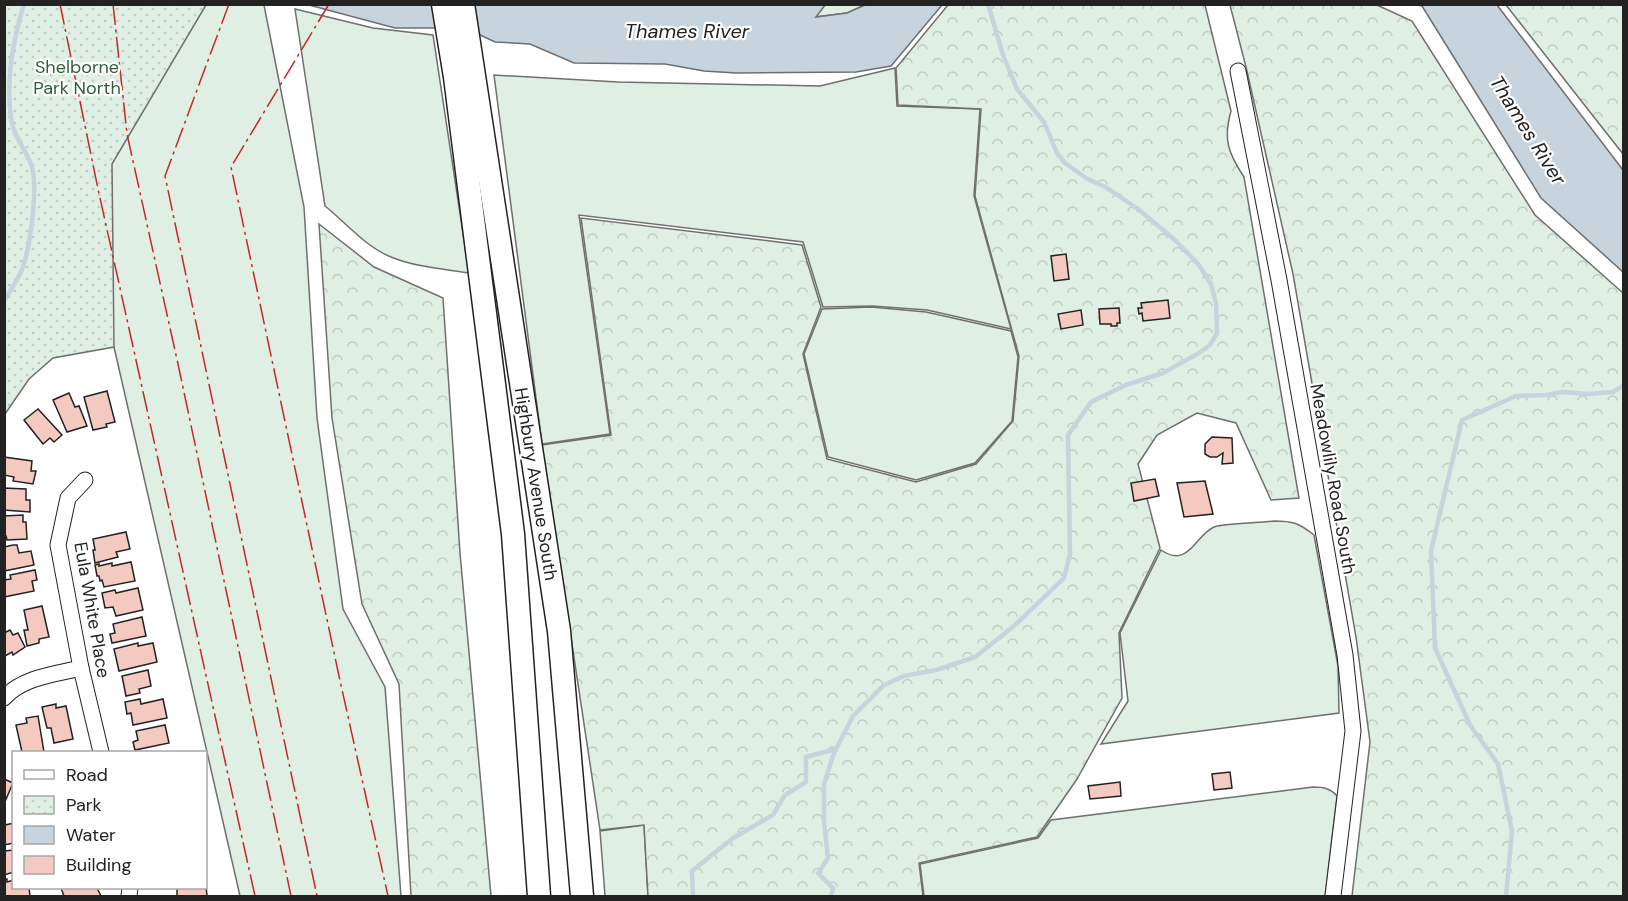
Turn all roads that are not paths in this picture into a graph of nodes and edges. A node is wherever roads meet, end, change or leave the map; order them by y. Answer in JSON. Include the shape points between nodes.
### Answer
{"nodes":[{"id":1,"x":443,"y":4,"type":"edge"},
{"id":2,"x":462,"y":4,"type":"edge"},
{"id":3,"x":1238,"y":71,"type":"dead end"},
{"id":4,"x":465,"y":75,"type":"junction"},
{"id":5,"x":85,"y":480,"type":"dead end"},
{"id":6,"x":81,"y":668,"type":"junction"},
{"id":7,"x":4,"y":698,"type":"edge"},
{"id":8,"x":101,"y":751,"type":"edge"},
{"id":9,"x":539,"y":897,"type":"edge"},
{"id":10,"x":582,"y":897,"type":"edge"},
{"id":11,"x":1333,"y":897,"type":"edge"}],
"edges":[{"from":1,"to":4,"type":"highway"},
{"from":2,"to":4,"type":"highway"},
{"from":3,"to":11,"type":"street","name":"Meadowlily Road South","via":[[1345,655],[1353,731]]},
{"from":4,"to":9,"type":"highway","name":"Highbury Avenue South","via":[[513,534]]},
{"from":4,"to":10,"type":"highway","name":"Highbury Avenue South","via":[[559,631]]},
{"from":5,"to":6,"type":"street","name":"Eula White Place","via":[[68,498],[58,545]]},
{"from":6,"to":7,"type":"street","via":[[34,679]]},
{"from":6,"to":8,"type":"street","name":"Eula White Place"}]}
